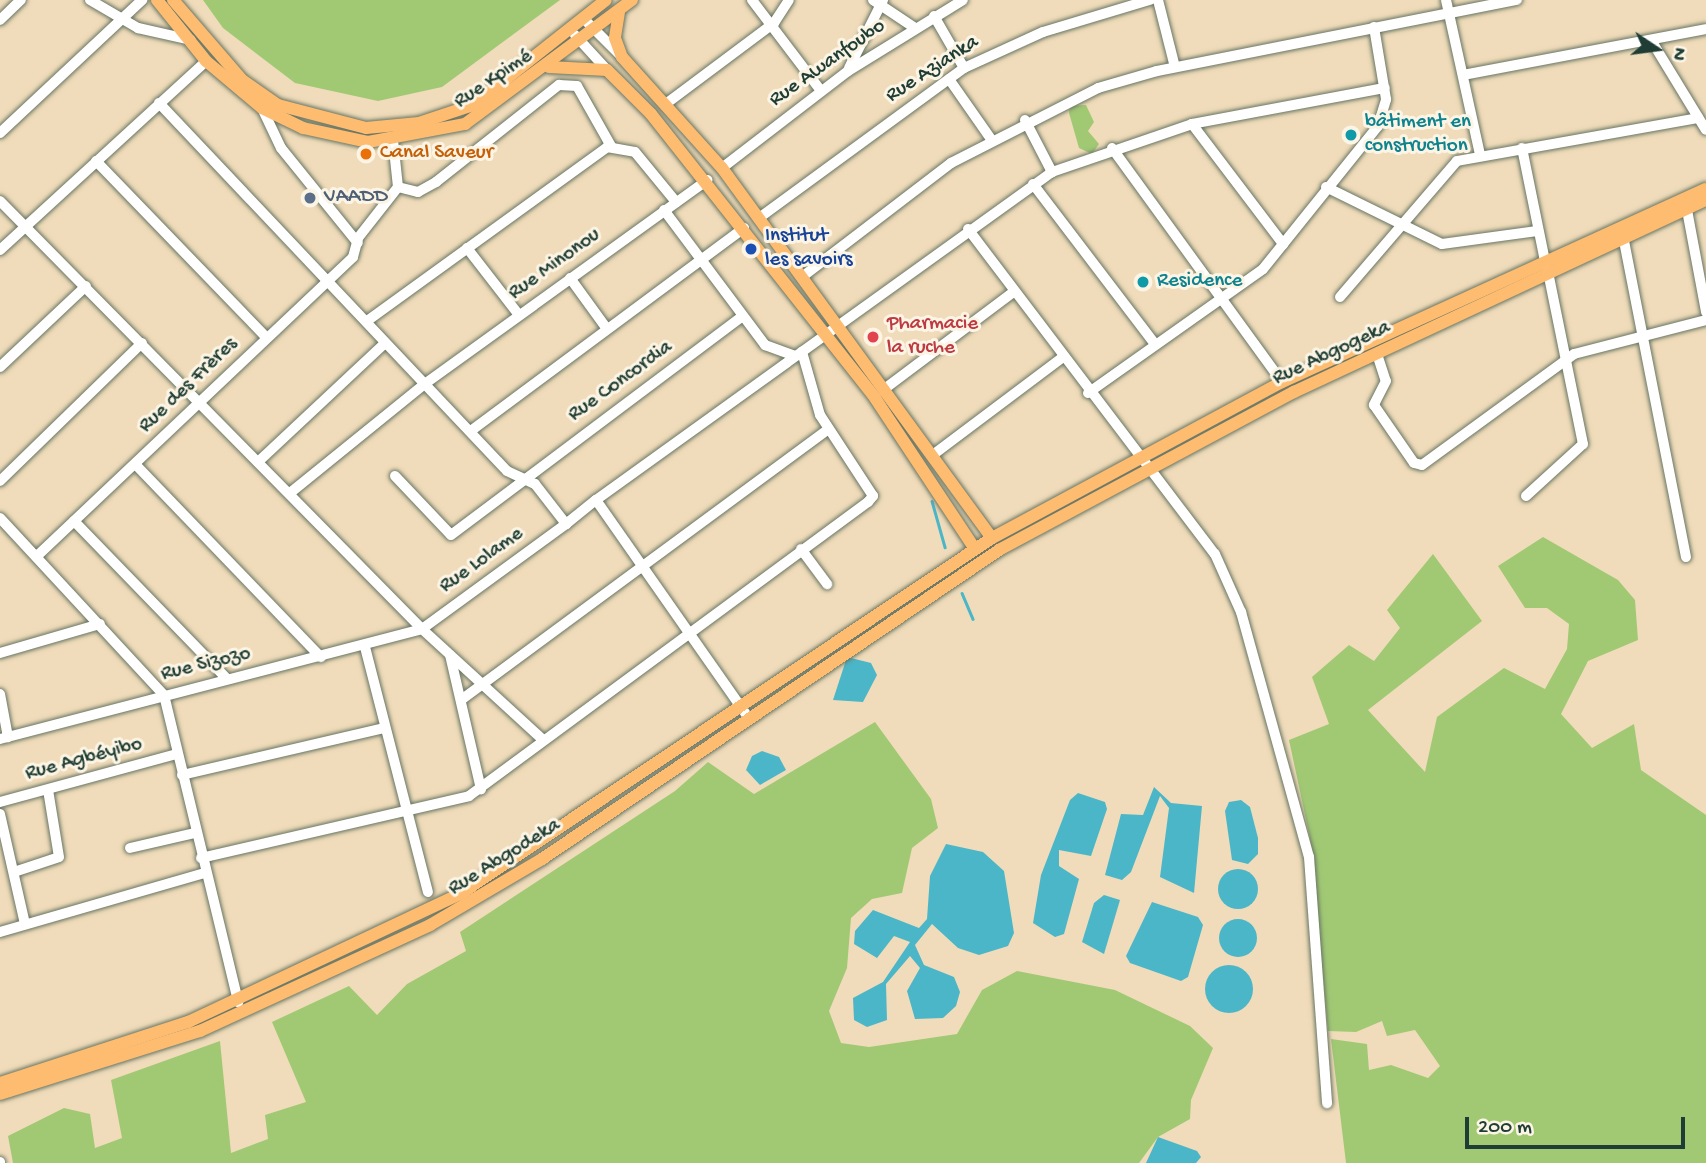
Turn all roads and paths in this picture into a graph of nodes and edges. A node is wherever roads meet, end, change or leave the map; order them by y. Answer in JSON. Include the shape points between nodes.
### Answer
{"nodes":[{"id":1,"x":21,"y":0,"type":"edge"},
{"id":2,"x":90,"y":0,"type":"edge"},
{"id":3,"x":142,"y":0,"type":"edge"},
{"id":4,"x":157,"y":0,"type":"edge"},
{"id":5,"x":173,"y":0,"type":"edge"},
{"id":6,"x":606,"y":0,"type":"edge"},
{"id":7,"x":632,"y":0,"type":"edge"},
{"id":8,"x":752,"y":0,"type":"edge"},
{"id":9,"x":789,"y":0,"type":"edge"},
{"id":10,"x":963,"y":0,"type":"edge"},
{"id":11,"x":1150,"y":0,"type":"edge"},
{"id":12,"x":1158,"y":0,"type":"edge"},
{"id":13,"x":1446,"y":0,"type":"edge"},
{"id":14,"x":1517,"y":0,"type":"edge"},
{"id":15,"x":878,"y":3,"type":"edge"},
{"id":16,"x":619,"y":12,"type":"junction"},
{"id":17,"x":1449,"y":12,"type":"junction"},
{"id":18,"x":934,"y":16,"type":"junction"},
{"id":19,"x":584,"y":19,"type":"junction"},
{"id":20,"x":0,"y":20,"type":"edge"},
{"id":21,"x":120,"y":20,"type":"junction"},
{"id":22,"x":771,"y":25,"type":"junction"},
{"id":23,"x":1374,"y":27,"type":"junction"},
{"id":24,"x":915,"y":28,"type":"junction"},
{"id":25,"x":1706,"y":29,"type":"edge"},
{"id":26,"x":570,"y":30,"type":"junction"},
{"id":27,"x":597,"y":31,"type":"junction"},
{"id":28,"x":191,"y":40,"type":"junction"},
{"id":29,"x":1651,"y":40,"type":"junction"},
{"id":30,"x":582,"y":43,"type":"junction"},
{"id":31,"x":622,"y":57,"type":"junction"},
{"id":32,"x":206,"y":61,"type":"junction"},
{"id":33,"x":548,"y":67,"type":"junction"},
{"id":34,"x":579,"y":67,"type":"junction"},
{"id":35,"x":1175,"y":67,"type":"junction"},
{"id":36,"x":964,"y":68,"type":"junction"},
{"id":37,"x":607,"y":70,"type":"junction"},
{"id":38,"x":848,"y":71,"type":"junction"},
{"id":39,"x":1463,"y":75,"type":"junction"},
{"id":40,"x":949,"y":79,"type":"junction"},
{"id":41,"x":577,"y":86,"type":"junction"},
{"id":42,"x":1385,"y":88,"type":"junction"},
{"id":43,"x":821,"y":92,"type":"junction"},
{"id":44,"x":159,"y":103,"type":"junction"},
{"id":45,"x":667,"y":103,"type":"junction"},
{"id":46,"x":262,"y":108,"type":"junction"},
{"id":47,"x":1698,"y":118,"type":"junction"},
{"id":48,"x":1025,"y":120,"type":"junction"},
{"id":49,"x":1192,"y":124,"type":"junction"},
{"id":50,"x":1706,"y":130,"type":"edge"},
{"id":51,"x":0,"y":133,"type":"edge"},
{"id":52,"x":991,"y":139,"type":"junction"},
{"id":53,"x":393,"y":140,"type":"junction"},
{"id":54,"x":611,"y":146,"type":"junction"},
{"id":55,"x":1112,"y":148,"type":"junction"},
{"id":56,"x":1522,"y":148,"type":"junction"},
{"id":57,"x":1480,"y":155,"type":"junction"},
{"id":58,"x":96,"y":161,"type":"junction"},
{"id":59,"x":722,"y":167,"type":"junction"},
{"id":60,"x":1052,"y":172,"type":"junction"},
{"id":61,"x":707,"y":180,"type":"junction"},
{"id":62,"x":1033,"y":184,"type":"junction"},
{"id":63,"x":398,"y":187,"type":"junction"},
{"id":64,"x":1326,"y":187,"type":"junction"},
{"id":65,"x":1706,"y":189,"type":"edge"},
{"id":66,"x":1706,"y":200,"type":"edge"},
{"id":67,"x":0,"y":201,"type":"edge"},
{"id":68,"x":676,"y":202,"type":"junction"},
{"id":69,"x":664,"y":210,"type":"junction"},
{"id":70,"x":1687,"y":210,"type":"junction"},
{"id":71,"x":759,"y":218,"type":"junction"},
{"id":72,"x":25,"y":226,"type":"junction"},
{"id":73,"x":1397,"y":227,"type":"junction"},
{"id":74,"x":744,"y":228,"type":"junction"},
{"id":75,"x":968,"y":229,"type":"junction"},
{"id":76,"x":1537,"y":231,"type":"junction"},
{"id":77,"x":358,"y":240,"type":"junction"},
{"id":78,"x":1624,"y":241,"type":"junction"},
{"id":79,"x":1283,"y":244,"type":"junction"},
{"id":80,"x":467,"y":248,"type":"junction"},
{"id":81,"x":0,"y":250,"type":"edge"},
{"id":82,"x":700,"y":260,"type":"junction"},
{"id":83,"x":1547,"y":272,"type":"junction"},
{"id":84,"x":802,"y":276,"type":"junction"},
{"id":85,"x":329,"y":277,"type":"junction"},
{"id":86,"x":570,"y":278,"type":"junction"},
{"id":87,"x":86,"y":286,"type":"junction"},
{"id":88,"x":1012,"y":293,"type":"junction"},
{"id":89,"x":1222,"y":298,"type":"junction"},
{"id":90,"x":1340,"y":298,"type":"dead end"},
{"id":91,"x":1706,"y":312,"type":"edge"},
{"id":92,"x":519,"y":315,"type":"junction"},
{"id":93,"x":740,"y":318,"type":"junction"},
{"id":94,"x":1706,"y":320,"type":"edge"},
{"id":95,"x":367,"y":321,"type":"junction"},
{"id":96,"x":840,"y":325,"type":"junction"},
{"id":97,"x":607,"y":329,"type":"junction"},
{"id":98,"x":827,"y":335,"type":"junction"},
{"id":99,"x":1640,"y":336,"type":"junction"},
{"id":100,"x":267,"y":338,"type":"junction"},
{"id":101,"x":385,"y":343,"type":"junction"},
{"id":102,"x":142,"y":344,"type":"junction"},
{"id":103,"x":1154,"y":344,"type":"junction"},
{"id":104,"x":798,"y":354,"type":"junction"},
{"id":105,"x":1377,"y":354,"type":"junction"},
{"id":106,"x":1063,"y":357,"type":"junction"},
{"id":107,"x":1564,"y":360,"type":"junction"},
{"id":108,"x":0,"y":367,"type":"edge"},
{"id":109,"x":1282,"y":382,"type":"junction"},
{"id":110,"x":426,"y":383,"type":"junction"},
{"id":111,"x":887,"y":387,"type":"junction"},
{"id":112,"x":1088,"y":393,"type":"junction"},
{"id":113,"x":200,"y":402,"type":"junction"},
{"id":114,"x":472,"y":430,"type":"junction"},
{"id":115,"x":827,"y":430,"type":"junction"},
{"id":116,"x":934,"y":454,"type":"junction"},
{"id":117,"x":258,"y":461,"type":"junction"},
{"id":118,"x":1141,"y":461,"type":"junction"},
{"id":119,"x":135,"y":464,"type":"junction"},
{"id":120,"x":395,"y":476,"type":"dead end"},
{"id":121,"x":524,"y":477,"type":"junction"},
{"id":122,"x":0,"y":481,"type":"edge"},
{"id":123,"x":290,"y":493,"type":"junction"},
{"id":124,"x":1527,"y":496,"type":"dead end"},
{"id":125,"x":596,"y":500,"type":"junction"},
{"id":126,"x":0,"y":518,"type":"edge"},
{"id":127,"x":74,"y":521,"type":"junction"},
{"id":128,"x":566,"y":524,"type":"junction"},
{"id":129,"x":995,"y":544,"type":"junction"},
{"id":130,"x":801,"y":549,"type":"junction"},
{"id":131,"x":979,"y":554,"type":"junction"},
{"id":132,"x":37,"y":556,"type":"junction"},
{"id":133,"x":1686,"y":556,"type":"dead end"},
{"id":134,"x":642,"y":564,"type":"junction"},
{"id":135,"x":827,"y":584,"type":"dead end"},
{"id":136,"x":100,"y":624,"type":"junction"},
{"id":137,"x":422,"y":629,"type":"junction"},
{"id":138,"x":688,"y":629,"type":"junction"},
{"id":139,"x":365,"y":647,"type":"junction"},
{"id":140,"x":0,"y":653,"type":"edge"},
{"id":141,"x":450,"y":654,"type":"junction"},
{"id":142,"x":321,"y":657,"type":"junction"},
{"id":143,"x":227,"y":679,"type":"junction"},
{"id":144,"x":484,"y":684,"type":"junction"},
{"id":145,"x":0,"y":694,"type":"edge"},
{"id":146,"x":164,"y":695,"type":"junction"},
{"id":147,"x":461,"y":700,"type":"junction"},
{"id":148,"x":739,"y":704,"type":"junction"},
{"id":149,"x":747,"y":716,"type":"junction"},
{"id":150,"x":384,"y":728,"type":"junction"},
{"id":151,"x":4,"y":738,"type":"edge"},
{"id":152,"x":542,"y":739,"type":"junction"},
{"id":153,"x":177,"y":754,"type":"junction"},
{"id":154,"x":182,"y":775,"type":"junction"},
{"id":155,"x":48,"y":789,"type":"junction"},
{"id":156,"x":481,"y":789,"type":"junction"},
{"id":157,"x":0,"y":802,"type":"edge"},
{"id":158,"x":405,"y":811,"type":"junction"},
{"id":159,"x":0,"y":814,"type":"edge"},
{"id":160,"x":195,"y":833,"type":"junction"},
{"id":161,"x":130,"y":848,"type":"dead end"},
{"id":162,"x":201,"y":858,"type":"junction"},
{"id":163,"x":14,"y":872,"type":"junction"},
{"id":164,"x":204,"y":873,"type":"junction"},
{"id":165,"x":428,"y":892,"type":"dead end"},
{"id":166,"x":25,"y":924,"type":"junction"},
{"id":167,"x":0,"y":932,"type":"edge"},
{"id":168,"x":238,"y":1002,"type":"junction"},
{"id":169,"x":0,"y":1083,"type":"edge"},
{"id":170,"x":0,"y":1094,"type":"edge"},
{"id":171,"x":1327,"y":1103,"type":"dead end"}],
"edges":[{"from":1,"to":20,"type":"street"},
{"from":2,"to":21,"type":"street"},
{"from":3,"to":21,"type":"street"},
{"from":4,"to":28,"type":"main road","name":"Rue Kpimé"},
{"from":5,"to":26,"type":"main road","name":"Rue Kpimé","via":[[242,80],[278,106],[366,128],[454,114],[513,78]]},
{"from":6,"to":19,"type":"main road","name":"Rue Kpimé"},
{"from":7,"to":16,"type":"main road","name":"Rue Kpimé"},
{"from":8,"to":22,"type":"street"},
{"from":9,"to":22,"type":"street"},
{"from":10,"to":18,"type":"street","name":"Rue Awanfoubo"},
{"from":11,"to":36,"type":"street","name":"Rue Azianka","via":[[1043,32]]},
{"from":12,"to":35,"type":"street"},
{"from":13,"to":17,"type":"street"},
{"from":14,"to":17,"type":"street"},
{"from":15,"to":24,"type":"street"},
{"from":15,"to":38,"type":"street"},
{"from":16,"to":27,"type":"main road","name":"Rue Kpimé"},
{"from":16,"to":31,"type":"main road","via":[[615,38]]},
{"from":17,"to":23,"type":"street"},
{"from":17,"to":39,"type":"street"},
{"from":18,"to":24,"type":"street","name":"Rue Awanfoubo"},
{"from":18,"to":36,"type":"street"},
{"from":19,"to":26,"type":"main road","name":"Rue Kpimé"},
{"from":19,"to":27,"type":"street"},
{"from":21,"to":28,"type":"street"},
{"from":21,"to":51,"type":"street"},
{"from":22,"to":43,"type":"street"},
{"from":22,"to":45,"type":"street"},
{"from":23,"to":35,"type":"street"},
{"from":23,"to":42,"type":"street"},
{"from":24,"to":38,"type":"street","name":"Rue Awanfoubo"},
{"from":25,"to":29,"type":"street"},
{"from":26,"to":30,"type":"street"},
{"from":27,"to":30,"type":"main road","name":"Rue Kpimé"},
{"from":27,"to":31,"type":"street"},
{"from":28,"to":32,"type":"main road","name":"Rue Kpimé"},
{"from":29,"to":39,"type":"street"},
{"from":29,"to":47,"type":"street"},
{"from":30,"to":33,"type":"main road","name":"Rue Kpimé"},
{"from":30,"to":37,"type":"street"},
{"from":31,"to":45,"type":"main road"},
{"from":32,"to":44,"type":"street"},
{"from":32,"to":46,"type":"main road","name":"Rue Kpimé"},
{"from":33,"to":34,"type":"main road"},
{"from":33,"to":53,"type":"main road","name":"Rue Kpimé","via":[[465,124]]},
{"from":34,"to":37,"type":"main road"},
{"from":34,"to":41,"type":"street"},
{"from":35,"to":48,"type":"street","via":[[1098,88]]},
{"from":36,"to":40,"type":"street","name":"Rue Azianka"},
{"from":37,"to":61,"type":"main road"},
{"from":38,"to":43,"type":"street","name":"Rue Awanfoubo"},
{"from":39,"to":57,"type":"street"},
{"from":40,"to":52,"type":"street"},
{"from":40,"to":71,"type":"street","name":"Rue Azianka"},
{"from":41,"to":54,"type":"street"},
{"from":41,"to":63,"type":"street","via":[[559,85],[436,182],[418,192]]},
{"from":42,"to":49,"type":"street","name":"Rue Lolame"},
{"from":42,"to":64,"type":"street","via":[[1381,121]]},
{"from":43,"to":59,"type":"street","name":"Rue Awanfoubo"},
{"from":44,"to":58,"type":"street"},
{"from":44,"to":85,"type":"street"},
{"from":45,"to":59,"type":"main road"},
{"from":46,"to":53,"type":"main road","name":"Rue Kpimé","via":[[303,128],[362,141]]},
{"from":46,"to":77,"type":"street","via":[[281,148]]},
{"from":47,"to":50,"type":"street"},
{"from":47,"to":56,"type":"street"},
{"from":48,"to":52,"type":"street"},
{"from":48,"to":60,"type":"street"},
{"from":49,"to":55,"type":"street","name":"Rue Lolame"},
{"from":49,"to":79,"type":"street"},
{"from":52,"to":84,"type":"street","via":[[919,186]]},
{"from":53,"to":63,"type":"street"},
{"from":54,"to":68,"type":"street","via":[[635,152]]},
{"from":54,"to":80,"type":"street"},
{"from":55,"to":60,"type":"street","name":"Rue Lolame"},
{"from":55,"to":89,"type":"street"},
{"from":56,"to":57,"type":"street"},
{"from":56,"to":76,"type":"street"},
{"from":57,"to":73,"type":"street","via":[[1450,166]]},
{"from":58,"to":72,"type":"street"},
{"from":58,"to":100,"type":"street"},
{"from":59,"to":71,"type":"main road"},
{"from":60,"to":62,"type":"street","name":"Rue Lolame"},
{"from":61,"to":68,"type":"street","name":"Rue Minonou"},
{"from":61,"to":74,"type":"main road"},
{"from":62,"to":75,"type":"street","name":"Rue Lolame"},
{"from":62,"to":103,"type":"street"},
{"from":63,"to":77,"type":"street","name":"Rue des Frères"},
{"from":64,"to":73,"type":"street"},
{"from":64,"to":79,"type":"street"},
{"from":65,"to":83,"type":"main road","name":"Rue Abgogeka"},
{"from":66,"to":70,"type":"main road","name":"Rue Abgogeka"},
{"from":67,"to":72,"type":"street"},
{"from":68,"to":69,"type":"street","name":"Rue Minonou"},
{"from":69,"to":82,"type":"street"},
{"from":69,"to":86,"type":"street","name":"Rue Minonou"},
{"from":70,"to":78,"type":"main road","name":"Rue Abgogeka"},
{"from":70,"to":91,"type":"street"},
{"from":71,"to":84,"type":"main road"},
{"from":72,"to":81,"type":"street"},
{"from":72,"to":87,"type":"street"},
{"from":73,"to":76,"type":"street","via":[[1454,244]]},
{"from":73,"to":90,"type":"street"},
{"from":74,"to":82,"type":"street"},
{"from":74,"to":98,"type":"main road"},
{"from":75,"to":88,"type":"street"},
{"from":75,"to":96,"type":"street","name":"Rue Lolame"},
{"from":76,"to":83,"type":"street"},
{"from":77,"to":85,"type":"street","name":"Rue des Frères","via":[[353,257]]},
{"from":78,"to":83,"type":"main road","name":"Rue Abgogeka"},
{"from":78,"to":99,"type":"street"},
{"from":79,"to":89,"type":"street","via":[[1263,269]]},
{"from":80,"to":92,"type":"street"},
{"from":80,"to":95,"type":"street"},
{"from":82,"to":93,"type":"street"},
{"from":82,"to":97,"type":"street"},
{"from":83,"to":105,"type":"main road","name":"Rue Abgogeka"},
{"from":83,"to":107,"type":"street"},
{"from":83,"to":109,"type":"main road","name":"Rue Abgogeka"},
{"from":84,"to":96,"type":"main road"},
{"from":85,"to":95,"type":"street"},
{"from":85,"to":100,"type":"street","name":"Rue des Frères"},
{"from":86,"to":92,"type":"street","name":"Rue Minonou"},
{"from":86,"to":97,"type":"street"},
{"from":87,"to":102,"type":"street"},
{"from":87,"to":108,"type":"street"},
{"from":88,"to":106,"type":"street"},
{"from":88,"to":111,"type":"street"},
{"from":89,"to":103,"type":"street"},
{"from":89,"to":109,"type":"street"},
{"from":92,"to":110,"type":"street","name":"Rue Minonou"},
{"from":93,"to":104,"type":"street","via":[[770,349]]},
{"from":93,"to":121,"type":"street","name":"Rue Concordia"},
{"from":94,"to":99,"type":"street"},
{"from":95,"to":101,"type":"street"},
{"from":96,"to":98,"type":"street","name":"Rue Lolame"},
{"from":96,"to":111,"type":"main road"},
{"from":97,"to":114,"type":"street"},
{"from":98,"to":104,"type":"street","name":"Rue Lolame"},
{"from":98,"to":131,"type":"main road"},
{"from":99,"to":107,"type":"street"},
{"from":99,"to":133,"type":"street"},
{"from":100,"to":113,"type":"street","name":"Rue des Frères"},
{"from":101,"to":110,"type":"street"},
{"from":101,"to":117,"type":"street"},
{"from":102,"to":113,"type":"street"},
{"from":102,"to":122,"type":"street"},
{"from":103,"to":112,"type":"street"},
{"from":104,"to":115,"type":"street"},
{"from":104,"to":125,"type":"street","name":"Rue Lolame"},
{"from":105,"to":107,"type":"street","via":[[1386,381],[1374,405],[1418,466]]},
{"from":105,"to":118,"type":"main road","name":"Rue Abgogeka"},
{"from":106,"to":112,"type":"street"},
{"from":106,"to":116,"type":"street"},
{"from":107,"to":124,"type":"street","via":[[1583,444]]},
{"from":109,"to":118,"type":"main road","name":"Rue Abgogeka"},
{"from":110,"to":114,"type":"street"},
{"from":110,"to":123,"type":"street","name":"Rue Minonou"},
{"from":111,"to":116,"type":"main road"},
{"from":112,"to":118,"type":"street"},
{"from":113,"to":117,"type":"street"},
{"from":113,"to":119,"type":"street","name":"Rue des Frères"},
{"from":114,"to":121,"type":"street","via":[[508,471]]},
{"from":115,"to":130,"type":"street","via":[[873,496]]},
{"from":115,"to":134,"type":"street"},
{"from":116,"to":129,"type":"main road"},
{"from":117,"to":123,"type":"street"},
{"from":118,"to":129,"type":"main road","name":"Rue Abgogeka"},
{"from":118,"to":171,"type":"street","via":[[1215,554],[1249,634],[1309,857]]},
{"from":119,"to":127,"type":"street","name":"Rue des Frères"},
{"from":119,"to":142,"type":"street"},
{"from":120,"to":121,"type":"street","name":"Rue Concordia","via":[[451,535]]},
{"from":121,"to":128,"type":"street"},
{"from":123,"to":137,"type":"street"},
{"from":125,"to":128,"type":"street","name":"Rue Lolame"},
{"from":125,"to":134,"type":"street"},
{"from":126,"to":132,"type":"street"},
{"from":127,"to":132,"type":"street","name":"Rue des Frères"},
{"from":127,"to":143,"type":"street"},
{"from":128,"to":137,"type":"street","name":"Rue Lolame"},
{"from":129,"to":131,"type":"main road","name":"Rue Abgogeka"},
{"from":130,"to":135,"type":"street"},
{"from":130,"to":138,"type":"street"},
{"from":131,"to":148,"type":"main road","name":"Rue Abgodeka"},
{"from":131,"to":149,"type":"main road","name":"Rue Abgodeka"},
{"from":132,"to":136,"type":"street"},
{"from":134,"to":138,"type":"street"},
{"from":134,"to":144,"type":"street"},
{"from":136,"to":140,"type":"street"},
{"from":136,"to":146,"type":"street"},
{"from":137,"to":139,"type":"street","name":"Rue Sizozo"},
{"from":137,"to":141,"type":"street"},
{"from":138,"to":148,"type":"street"},
{"from":138,"to":152,"type":"street"},
{"from":139,"to":142,"type":"street","name":"Rue Sizozo"},
{"from":139,"to":150,"type":"street"},
{"from":141,"to":144,"type":"street"},
{"from":141,"to":147,"type":"street"},
{"from":142,"to":143,"type":"street","name":"Rue Sizozo"},
{"from":143,"to":146,"type":"street","name":"Rue Sizozo"},
{"from":144,"to":147,"type":"street"},
{"from":144,"to":152,"type":"street"},
{"from":145,"to":151,"type":"street"},
{"from":146,"to":151,"type":"street","name":"Rue Sizozo"},
{"from":146,"to":153,"type":"street"},
{"from":147,"to":156,"type":"street"},
{"from":148,"to":149,"type":"street"},
{"from":148,"to":168,"type":"main road","name":"Rue Abgodeka","via":[[499,872]]},
{"from":149,"to":170,"type":"main road","name":"Rue Abgodeka","via":[[542,859],[430,925],[200,1031]]},
{"from":150,"to":154,"type":"street"},
{"from":150,"to":158,"type":"street"},
{"from":152,"to":156,"type":"street"},
{"from":153,"to":154,"type":"street"},
{"from":153,"to":155,"type":"street","name":"Rue Agbéyibo"},
{"from":154,"to":160,"type":"street"},
{"from":155,"to":157,"type":"street","name":"Rue Agbéyibo"},
{"from":155,"to":163,"type":"street","via":[[59,857]]},
{"from":156,"to":158,"type":"street"},
{"from":158,"to":162,"type":"street"},
{"from":158,"to":165,"type":"street"},
{"from":159,"to":163,"type":"street"},
{"from":160,"to":161,"type":"street"},
{"from":160,"to":162,"type":"street"},
{"from":162,"to":164,"type":"street"},
{"from":163,"to":166,"type":"street"},
{"from":164,"to":166,"type":"street"},
{"from":164,"to":168,"type":"street"},
{"from":166,"to":167,"type":"street"},
{"from":168,"to":169,"type":"main road","name":"Rue Abgodeka"}]}
